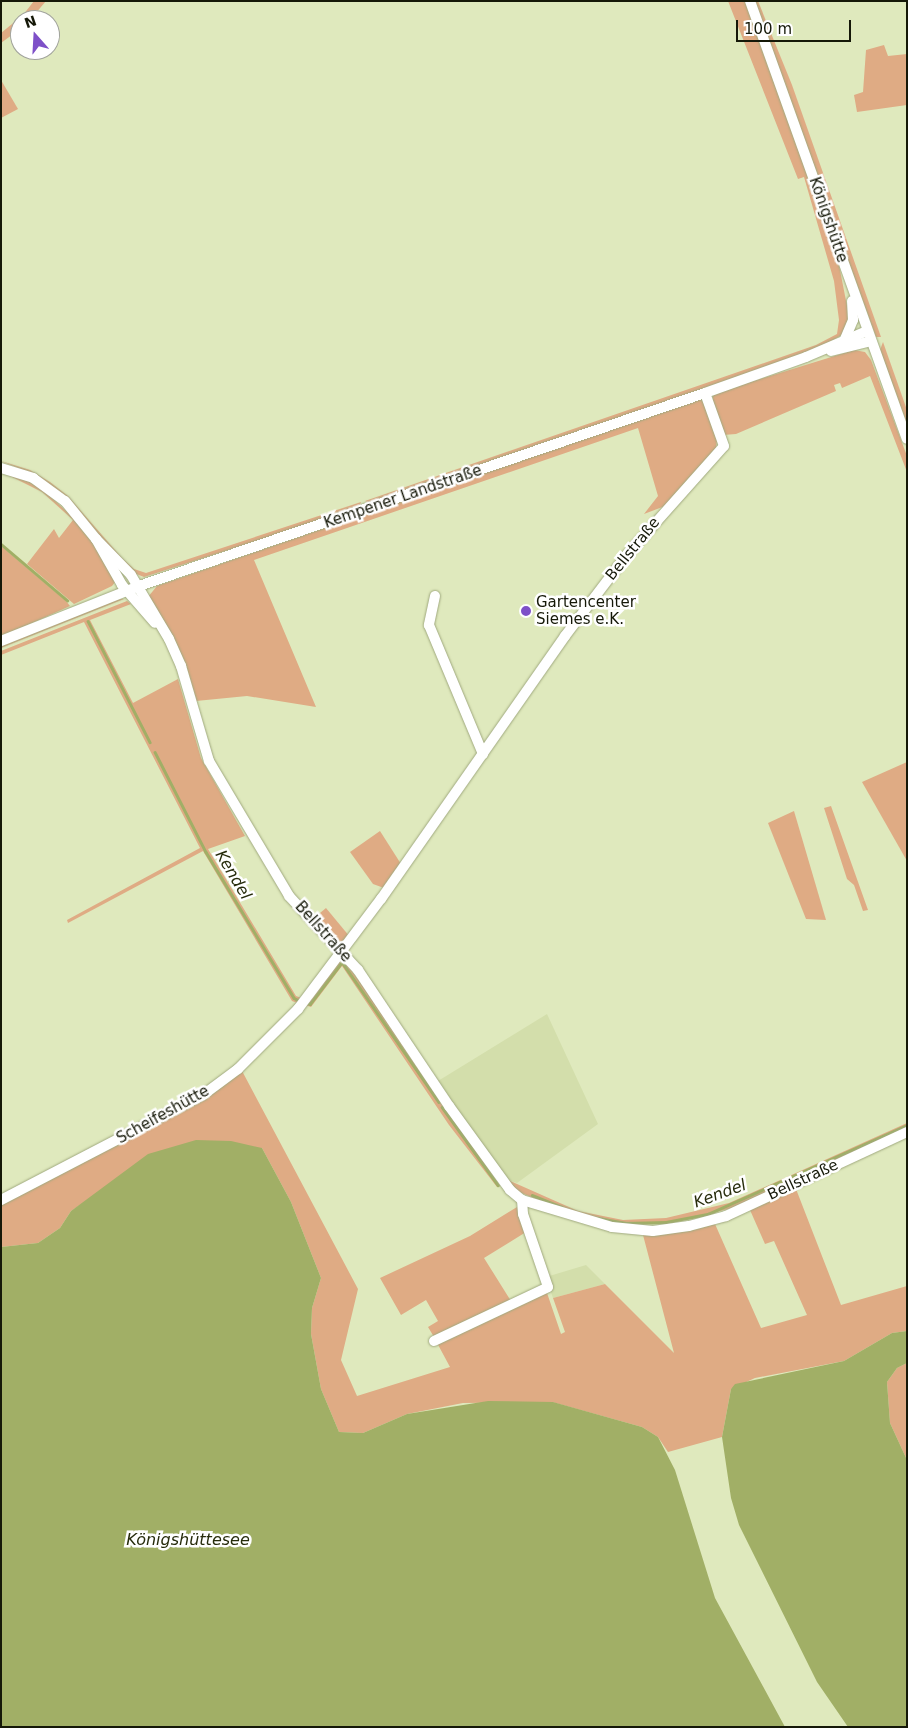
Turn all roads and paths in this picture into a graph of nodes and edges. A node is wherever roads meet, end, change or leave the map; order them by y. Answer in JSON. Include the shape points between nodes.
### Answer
{"nodes":[{"id":1,"x":750,"y":1,"type":"edge"},
{"id":2,"x":847,"y":276,"type":"junction"},
{"id":3,"x":869,"y":336,"type":"junction"},
{"id":4,"x":845,"y":340,"type":"junction"},
{"id":5,"x":806,"y":357,"type":"junction"},
{"id":6,"x":705,"y":393,"type":"junction"},
{"id":7,"x":907,"y":439,"type":"edge"},
{"id":8,"x":1,"y":468,"type":"edge"},
{"id":9,"x":96,"y":539,"type":"junction"},
{"id":10,"x":139,"y":586,"type":"junction"},
{"id":11,"x":126,"y":591,"type":"junction"},
{"id":12,"x":435,"y":596,"type":"dead end"},
{"id":13,"x":169,"y":639,"type":"junction"},
{"id":14,"x":1,"y":641,"type":"edge"},
{"id":15,"x":483,"y":754,"type":"junction"},
{"id":16,"x":340,"y":954,"type":"junction"},
{"id":17,"x":907,"y":1132,"type":"edge"},
{"id":18,"x":1,"y":1200,"type":"edge"},
{"id":19,"x":522,"y":1200,"type":"junction"},
{"id":20,"x":434,"y":1341,"type":"dead end"}],
"edges":[{"from":1,"to":2,"type":"street","name":"Königshütte"},
{"from":2,"to":3,"type":"street","name":"Königshütte"},
{"from":2,"to":4,"type":"street","via":[[854,310]]},
{"from":3,"to":4,"type":"street","name":"Kempener Landstraße"},
{"from":3,"to":5,"type":"street","name":"Kempener Landstraße"},
{"from":3,"to":7,"type":"street","name":"Königshütte"},
{"from":4,"to":5,"type":"street","name":"Kempener Landstraße"},
{"from":5,"to":6,"type":"street","name":"Kempener Landstraße"},
{"from":6,"to":10,"type":"street","name":"Kempener Landstraße"},
{"from":6,"to":15,"type":"street","name":"Bellstraße","via":[[724,446],[626,556],[565,636]]},
{"from":8,"to":9,"type":"street","name":"Bellstraße","via":[[32,478],[65,501]]},
{"from":9,"to":10,"type":"street","name":"Bellstraße"},
{"from":9,"to":11,"type":"street","name":"Bellstraße"},
{"from":10,"to":11,"type":"street","name":"Kempener Landstraße"},
{"from":10,"to":13,"type":"street","name":"Bellstraße"},
{"from":11,"to":13,"type":"street","name":"Bellstraße"},
{"from":11,"to":14,"type":"street","name":"Kempener Landstraße"},
{"from":12,"to":15,"type":"street","via":[[429,625]]},
{"from":13,"to":16,"type":"street","name":"Bellstraße","via":[[181,666],[209,761],[289,896]]},
{"from":15,"to":16,"type":"street","name":"Bellstraße"},
{"from":16,"to":18,"type":"street","name":"Scheifeshütte","via":[[298,1009],[238,1068],[203,1095]]},
{"from":16,"to":19,"type":"street","name":"Bellstraße","via":[[368,984],[449,1106],[510,1190]]},
{"from":17,"to":19,"type":"street","name":"Bellstraße","via":[[726,1216],[689,1226],[653,1231],[612,1228]]},
{"from":19,"to":20,"type":"street","via":[[523,1214],[548,1287]]}]}
